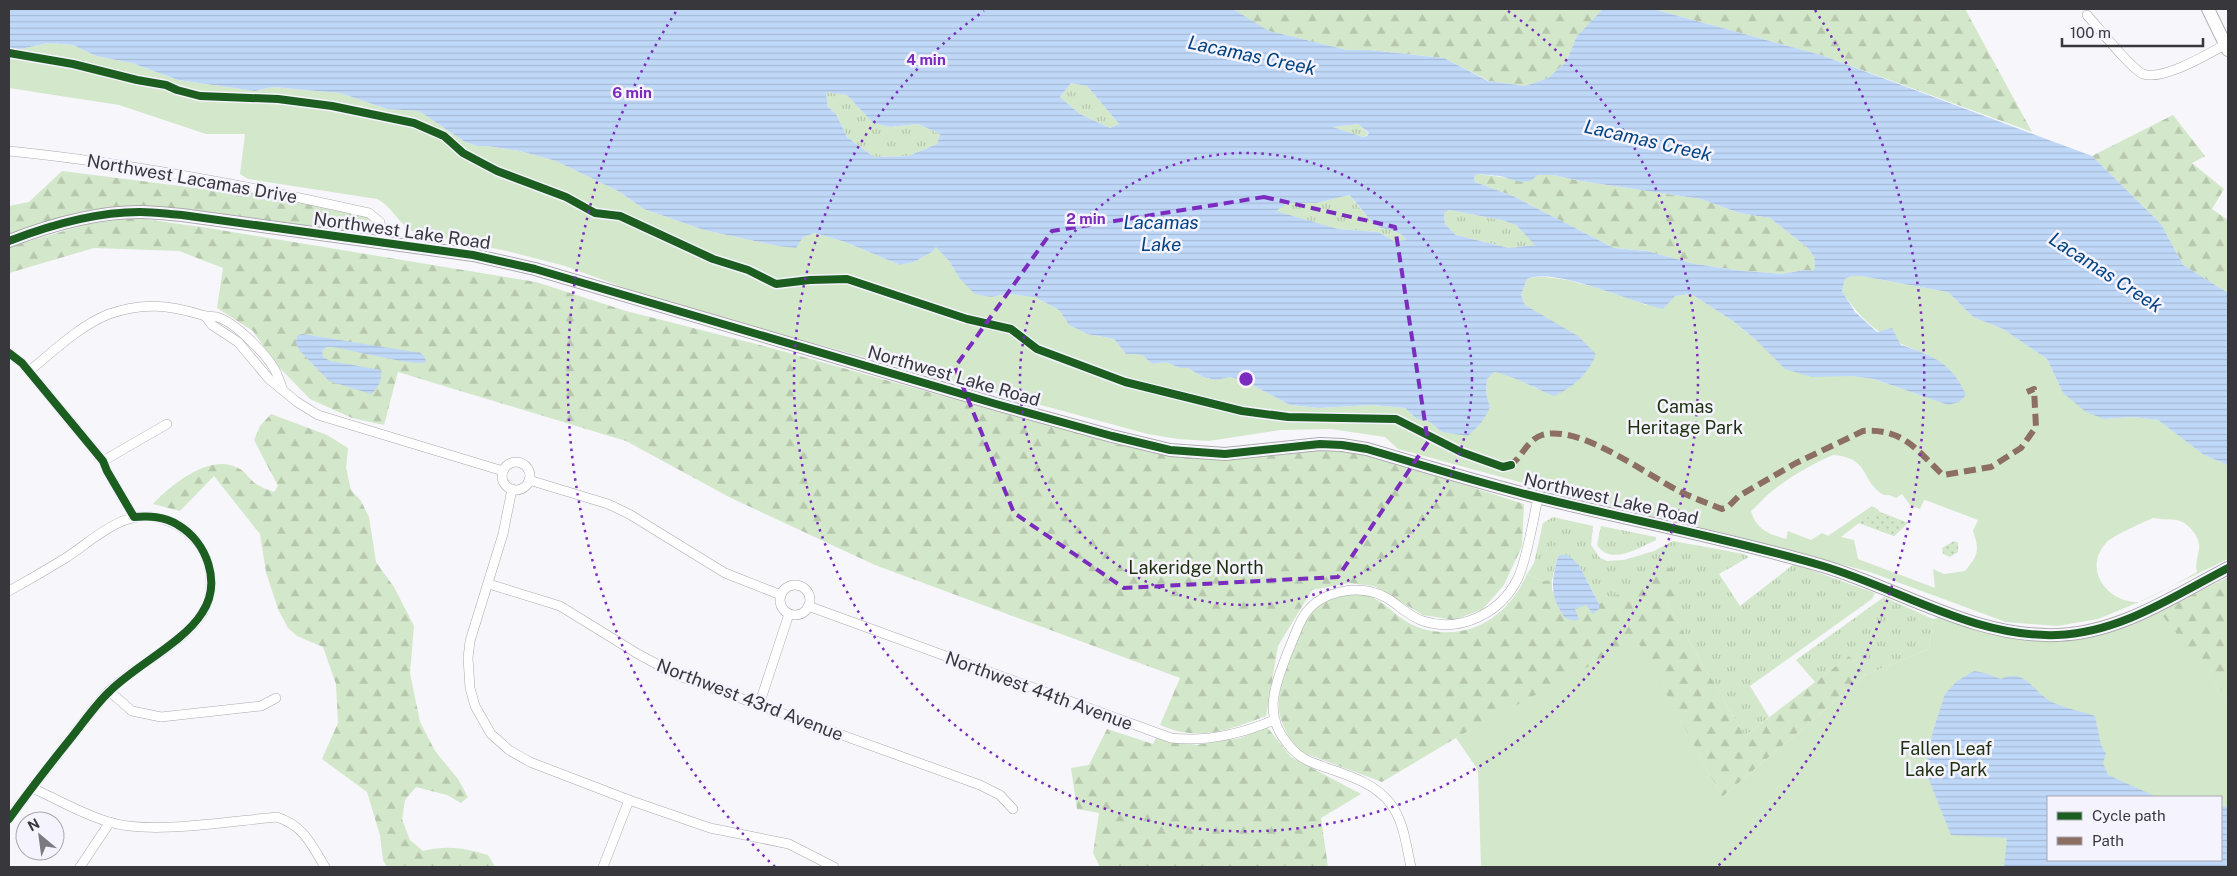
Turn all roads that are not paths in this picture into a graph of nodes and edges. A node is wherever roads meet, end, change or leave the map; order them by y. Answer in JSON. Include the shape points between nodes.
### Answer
{"nodes":[{"id":1,"x":2208,"y":9,"type":"edge"},
{"id":2,"x":2087,"y":15,"type":"dead end"},
{"id":3,"x":2227,"y":47,"type":"edge"},
{"id":4,"x":9,"y":150,"type":"edge"},
{"id":5,"x":9,"y":241,"type":"edge"},
{"id":6,"x":383,"y":242,"type":"junction"},
{"id":7,"x":9,"y":353,"type":"edge"},
{"id":8,"x":28,"y":371,"type":"junction"},
{"id":9,"x":167,"y":424,"type":"dead end"},
{"id":10,"x":503,"y":471,"type":"junction"},
{"id":11,"x":529,"y":480,"type":"junction"},
{"id":12,"x":512,"y":489,"type":"junction"},
{"id":13,"x":1538,"y":498,"type":"junction"},
{"id":14,"x":2228,"y":568,"type":"edge"},
{"id":15,"x":489,"y":584,"type":"junction"},
{"id":16,"x":9,"y":591,"type":"edge"},
{"id":17,"x":781,"y":595,"type":"junction"},
{"id":18,"x":808,"y":606,"type":"junction"},
{"id":19,"x":789,"y":614,"type":"junction"},
{"id":20,"x":109,"y":691,"type":"junction"},
{"id":21,"x":276,"y":698,"type":"dead end"},
{"id":22,"x":759,"y":705,"type":"junction"},
{"id":23,"x":1274,"y":720,"type":"junction"},
{"id":24,"x":32,"y":788,"type":"junction"},
{"id":25,"x":629,"y":800,"type":"junction"},
{"id":26,"x":1013,"y":809,"type":"dead end"},
{"id":27,"x":9,"y":818,"type":"edge"},
{"id":28,"x":110,"y":822,"type":"junction"},
{"id":29,"x":80,"y":867,"type":"edge"},
{"id":30,"x":325,"y":867,"type":"edge"},
{"id":31,"x":603,"y":867,"type":"edge"},
{"id":32,"x":834,"y":867,"type":"edge"},
{"id":33,"x":1411,"y":867,"type":"edge"}],
"edges":[{"from":1,"to":3,"type":"main road"},
{"from":2,"to":3,"type":"street","via":[[2143,74],[2157,75]]},
{"from":4,"to":6,"type":"street","name":"Northwest Lacamas Drive","via":[[254,187],[369,213],[380,222]]},
{"from":5,"to":6,"type":"main road","name":"Northwest Lake Road","via":[[72,221],[140,212]]},
{"from":6,"to":13,"type":"main road","name":"Northwest Lake Road","via":[[472,255],[535,269],[987,401],[1170,450],[1225,454],[1320,444],[1342,445],[1367,449]]},
{"from":7,"to":8,"type":"street"},
{"from":8,"to":9,"type":"street","via":[[103,461]]},
{"from":8,"to":10,"type":"street","via":[[83,328],[110,314],[149,306],[168,306],[218,317],[247,337],[275,370],[282,388],[318,415]]},
{"from":10,"to":11,"type":"street","via":[[510,463],[520,463],[528,469]]},
{"from":10,"to":12,"type":"street","via":[[504,483]]},
{"from":11,"to":12,"type":"street","via":[[523,488]]},
{"from":11,"to":17,"type":"street","via":[[608,504],[726,573]]},
{"from":12,"to":15,"type":"street"},
{"from":13,"to":14,"type":"main road","name":"Northwest Lake Road","via":[[1825,566],[1958,617],[2004,631],[2032,635],[2058,635],[2106,627]]},
{"from":13,"to":23,"type":"street","via":[[1518,578],[1506,598],[1483,616],[1463,623],[1431,623],[1415,618],[1384,596],[1358,590],[1334,593],[1313,605],[1299,625],[1278,679],[1273,703]]},
{"from":15,"to":22,"type":"street","name":"Northwest 43rd Avenue","via":[[560,606],[665,669]]},
{"from":15,"to":25,"type":"street","via":[[470,641],[468,658],[475,706],[491,734],[530,762]]},
{"from":16,"to":20,"type":"street","via":[[123,520],[148,516],[161,518],[177,524],[192,536],[200,545],[209,568],[209,599],[202,613],[188,630]]},
{"from":17,"to":18,"type":"street","via":[[790,586],[801,587],[809,596]]},
{"from":17,"to":19,"type":"street","via":[[780,605]]},
{"from":18,"to":19,"type":"street","via":[[799,614]]},
{"from":18,"to":23,"type":"street","name":"Northwest 44th Avenue","via":[[1171,738],[1215,738]]},
{"from":19,"to":22,"type":"street"},
{"from":20,"to":21,"type":"street","via":[[132,711],[161,717],[261,706]]},
{"from":20,"to":24,"type":"street"},
{"from":22,"to":26,"type":"street","name":"Northwest 43rd Avenue","via":[[980,785],[1000,795]]},
{"from":23,"to":33,"type":"street","via":[[1289,745],[1303,757],[1364,782],[1385,798],[1402,825]]},
{"from":24,"to":27,"type":"street"},
{"from":24,"to":28,"type":"street"},
{"from":25,"to":31,"type":"street"},
{"from":25,"to":32,"type":"street","via":[[710,828],[789,844]]},
{"from":28,"to":29,"type":"street"},
{"from":28,"to":30,"type":"street","via":[[166,826],[276,817],[291,822],[312,845]]}]}
